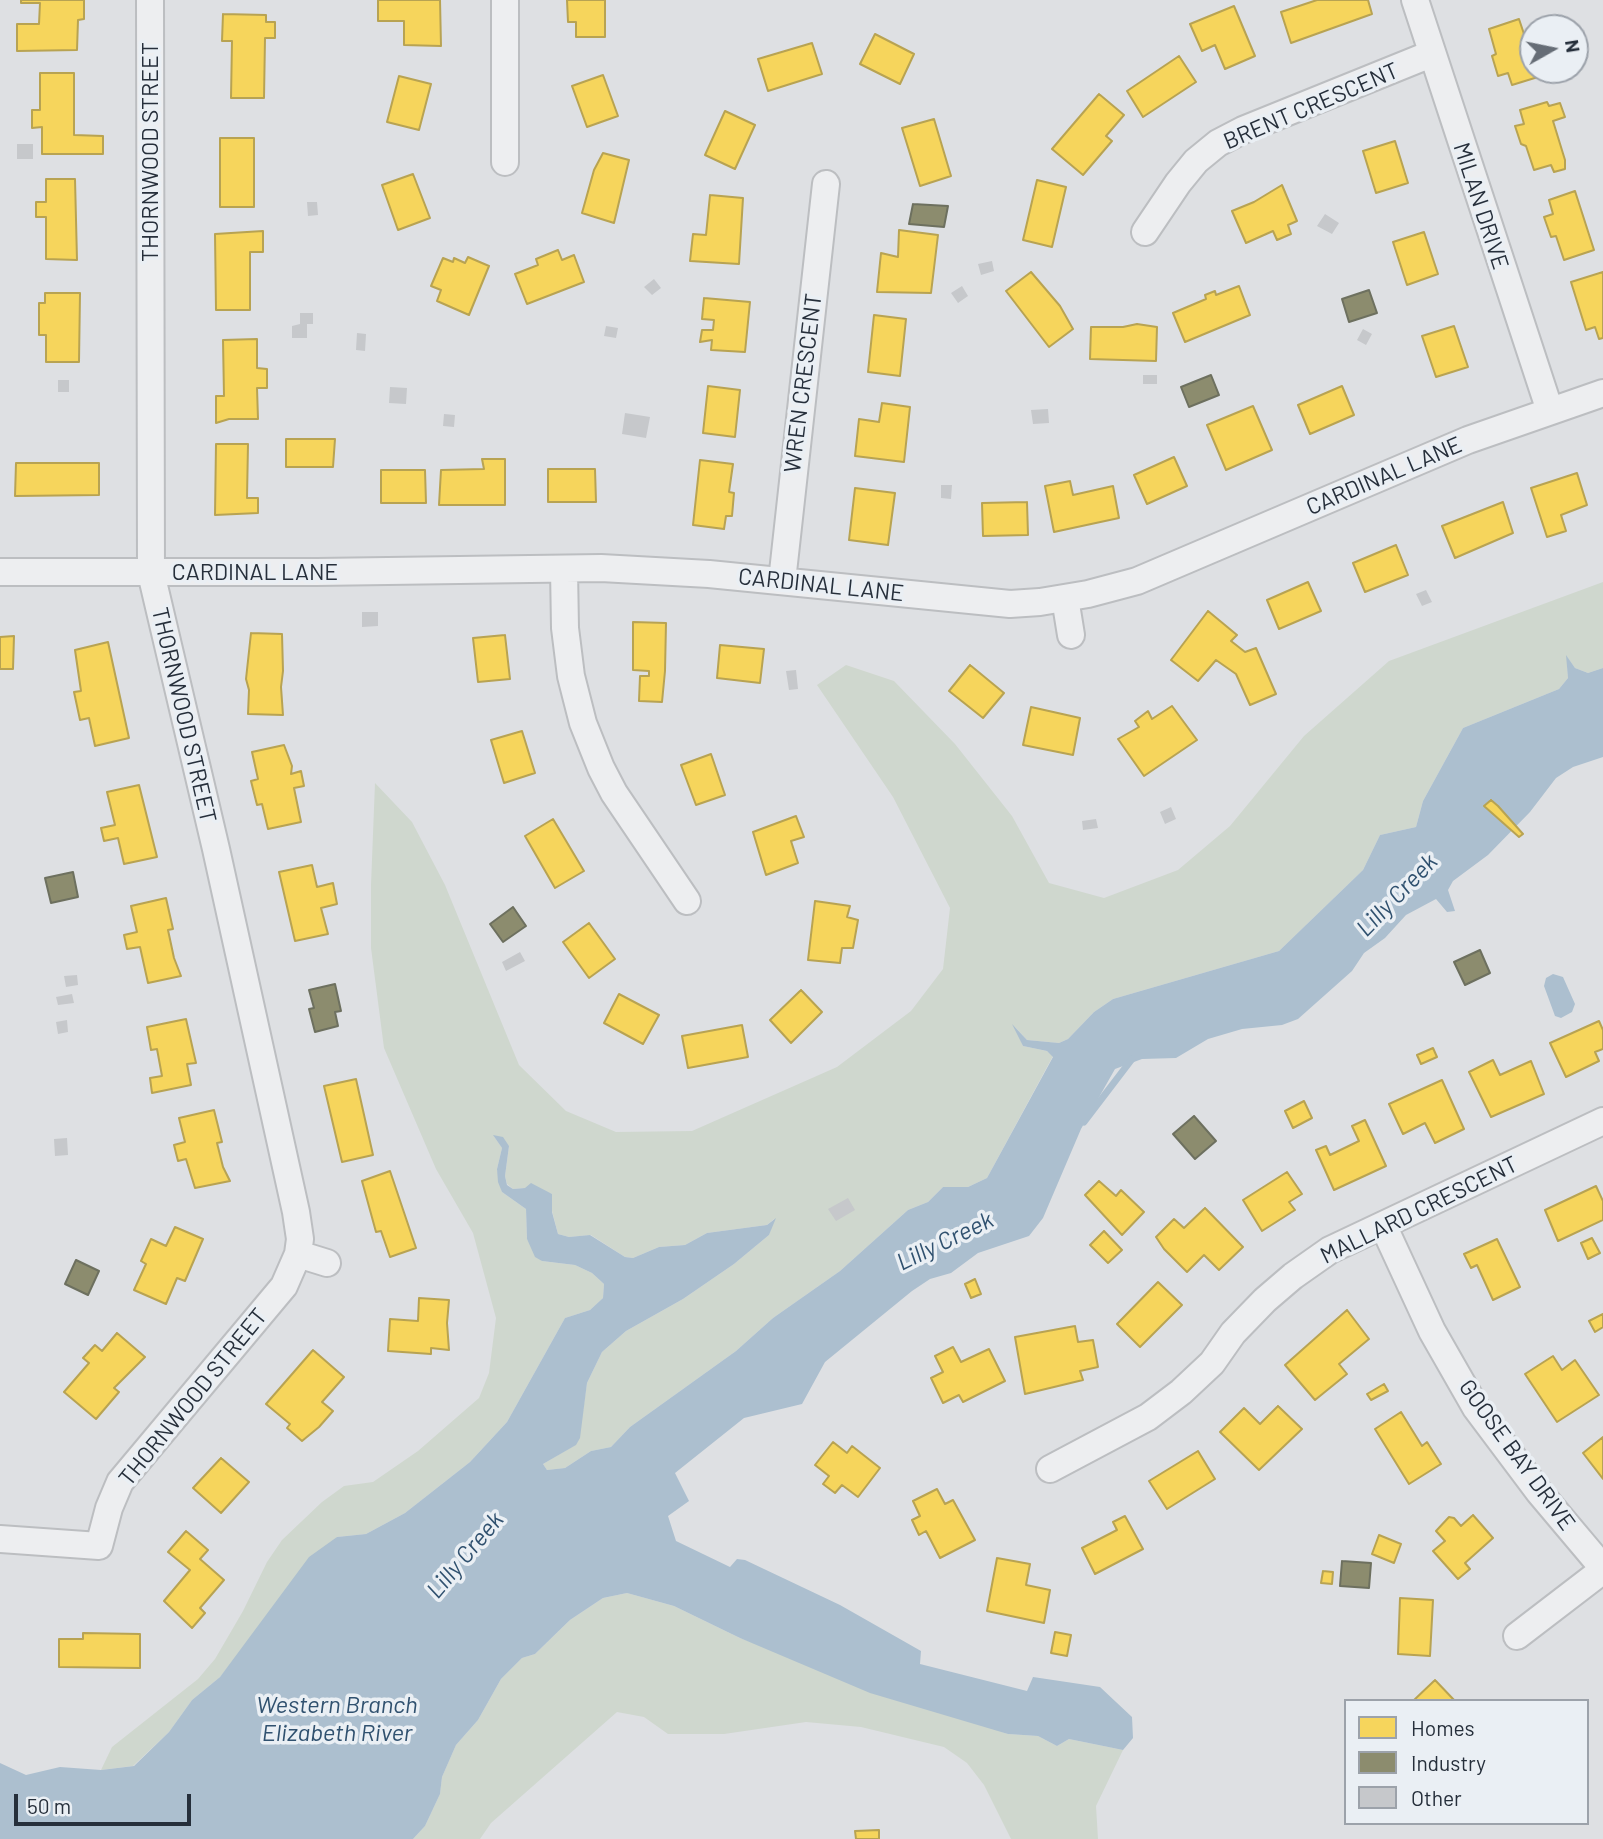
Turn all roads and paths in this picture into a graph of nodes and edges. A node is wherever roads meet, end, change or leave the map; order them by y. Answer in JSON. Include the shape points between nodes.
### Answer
{"nodes":[{"id":1,"x":150,"y":0,"type":"edge"},
{"id":2,"x":505,"y":0,"type":"edge"},
{"id":3,"x":1415,"y":0,"type":"edge"},
{"id":4,"x":1431,"y":54,"type":"junction"},
{"id":5,"x":505,"y":162,"type":"dead end"},
{"id":6,"x":826,"y":184,"type":"dead end"},
{"id":7,"x":1145,"y":232,"type":"dead end"},
{"id":8,"x":1603,"y":393,"type":"edge"},
{"id":9,"x":1550,"y":411,"type":"junction"},
{"id":10,"x":564,"y":569,"type":"junction"},
{"id":11,"x":0,"y":572,"type":"edge"},
{"id":12,"x":151,"y":573,"type":"junction"},
{"id":13,"x":782,"y":581,"type":"junction"},
{"id":14,"x":1065,"y":598,"type":"junction"},
{"id":15,"x":1071,"y":635,"type":"dead end"},
{"id":16,"x":687,"y":901,"type":"dead end"},
{"id":17,"x":1603,"y":1121,"type":"edge"},
{"id":18,"x":1383,"y":1225,"type":"junction"},
{"id":19,"x":298,"y":1254,"type":"junction"},
{"id":20,"x":327,"y":1263,"type":"dead end"},
{"id":21,"x":1050,"y":1469,"type":"dead end"},
{"id":22,"x":0,"y":1539,"type":"edge"},
{"id":23,"x":1603,"y":1569,"type":"edge"},
{"id":24,"x":1517,"y":1636,"type":"dead end"}],
"edges":[{"from":1,"to":12,"type":"street","name":"THORNWOOD STREET"},
{"from":2,"to":5,"type":"street"},
{"from":3,"to":4,"type":"street","name":"MILAN DRIVE"},
{"from":4,"to":7,"type":"street","name":"BRENT CRESCENT","via":[[1218,143],[1196,161]]},
{"from":4,"to":9,"type":"street","name":"MILAN DRIVE"},
{"from":6,"to":13,"type":"street","name":"WREN CRESCENT"},
{"from":8,"to":9,"type":"street","name":"CARDINAL LANE"},
{"from":9,"to":14,"type":"street","name":"CARDINAL LANE","via":[[1468,440],[1137,581]]},
{"from":10,"to":12,"type":"street","name":"CARDINAL LANE"},
{"from":10,"to":13,"type":"street","name":"CARDINAL LANE"},
{"from":10,"to":16,"type":"street","via":[[565,628],[583,723],[614,793]]},
{"from":11,"to":12,"type":"street","name":"CARDINAL LANE"},
{"from":12,"to":19,"type":"street","name":"THORNWOOD STREET","via":[[296,1212]]},
{"from":13,"to":14,"type":"street","name":"CARDINAL LANE","via":[[1010,604]]},
{"from":14,"to":15,"type":"street"},
{"from":17,"to":18,"type":"street","name":"MALLARD CRESCENT"},
{"from":18,"to":21,"type":"street","name":"MALLARD CRESCENT","via":[[1330,1250],[1293,1276],[1233,1333],[1212,1363],[1148,1417]]},
{"from":18,"to":23,"type":"street","name":"GOOSE BAY DRIVE","via":[[1432,1331],[1476,1408]]},
{"from":19,"to":20,"type":"street"},
{"from":19,"to":22,"type":"street","name":"THORNWOOD STREET","via":[[284,1286],[120,1482],[99,1546]]},
{"from":23,"to":24,"type":"street"}]}
